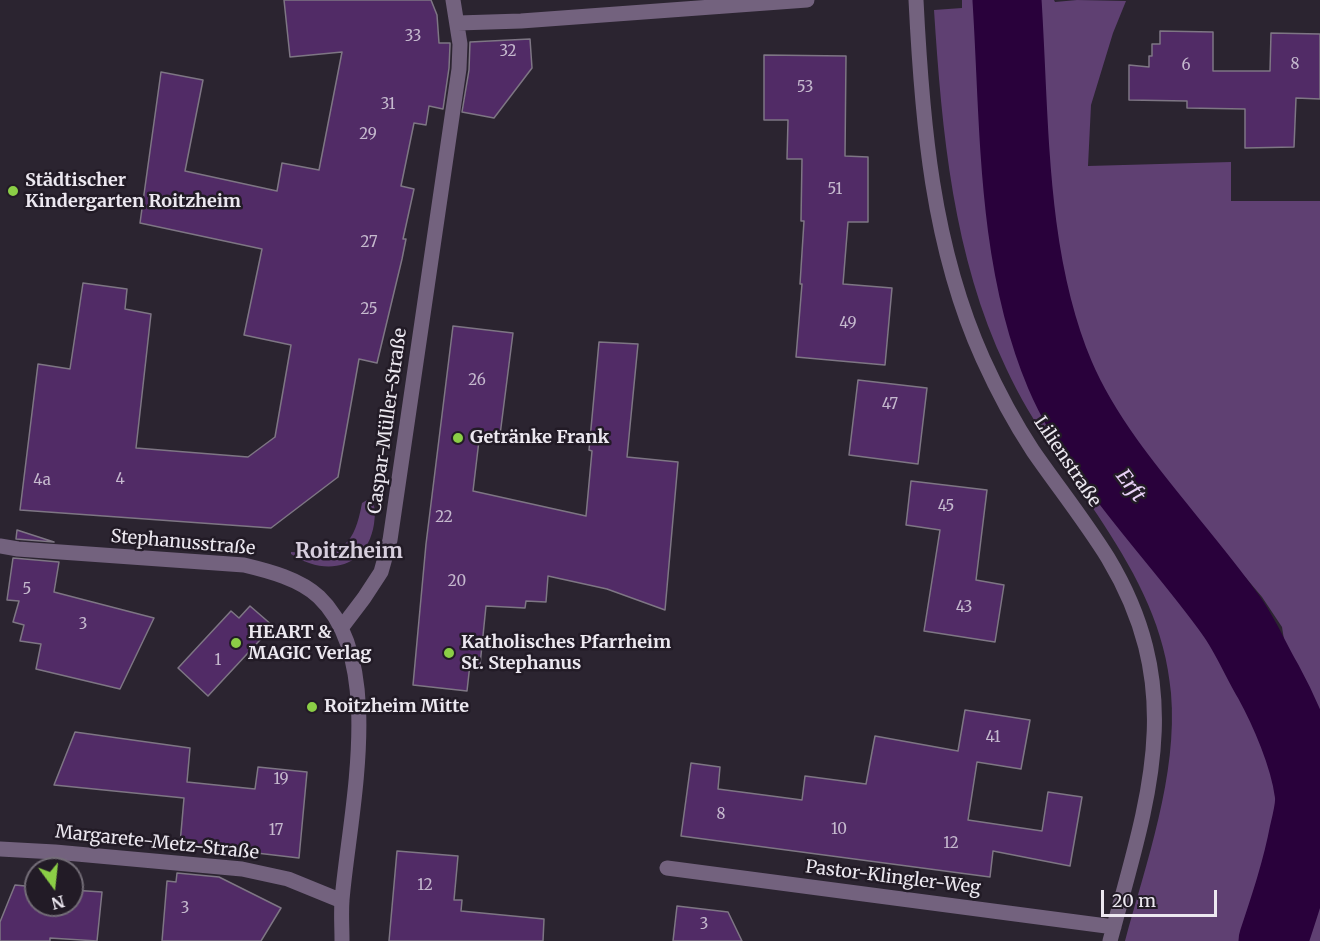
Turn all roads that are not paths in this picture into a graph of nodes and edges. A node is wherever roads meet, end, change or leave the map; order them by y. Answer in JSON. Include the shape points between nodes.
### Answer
{"nodes":[{"id":1,"x":453,"y":0,"type":"edge"},
{"id":2,"x":807,"y":0,"type":"edge"},
{"id":3,"x":916,"y":0,"type":"edge"},
{"id":4,"x":458,"y":23,"type":"junction"},
{"id":5,"x":0,"y":546,"type":"edge"},
{"id":6,"x":342,"y":627,"type":"junction"},
{"id":7,"x":0,"y":849,"type":"edge"},
{"id":8,"x":667,"y":868,"type":"dead end"},
{"id":9,"x":342,"y":901,"type":"junction"},
{"id":10,"x":1112,"y":934,"type":"edge"},
{"id":11,"x":342,"y":941,"type":"edge"}],
"edges":[{"from":1,"to":4,"type":"street","name":"Caspar-Müller-Straße"},
{"from":2,"to":4,"type":"street"},
{"from":3,"to":10,"type":"street","name":"Lilienstraße","via":[[930,165],[939,219],[963,310],[1005,403],[1109,559],[1145,640],[1156,714],[1151,773]]},
{"from":4,"to":6,"type":"street","name":"Caspar-Müller-Straße","via":[[459,69],[390,540],[381,572]]},
{"from":5,"to":6,"type":"street","name":"Stephanusstraße","via":[[244,565],[266,570],[303,585],[318,596]]},
{"from":6,"to":9,"type":"street","via":[[352,656],[359,700]]},
{"from":7,"to":9,"type":"street","name":"Margarete-Metz-Straße","via":[[242,869],[288,879]]},
{"from":8,"to":10,"type":"street","name":"Pastor-Klingler-Weg"},
{"from":9,"to":11,"type":"street"}]}
